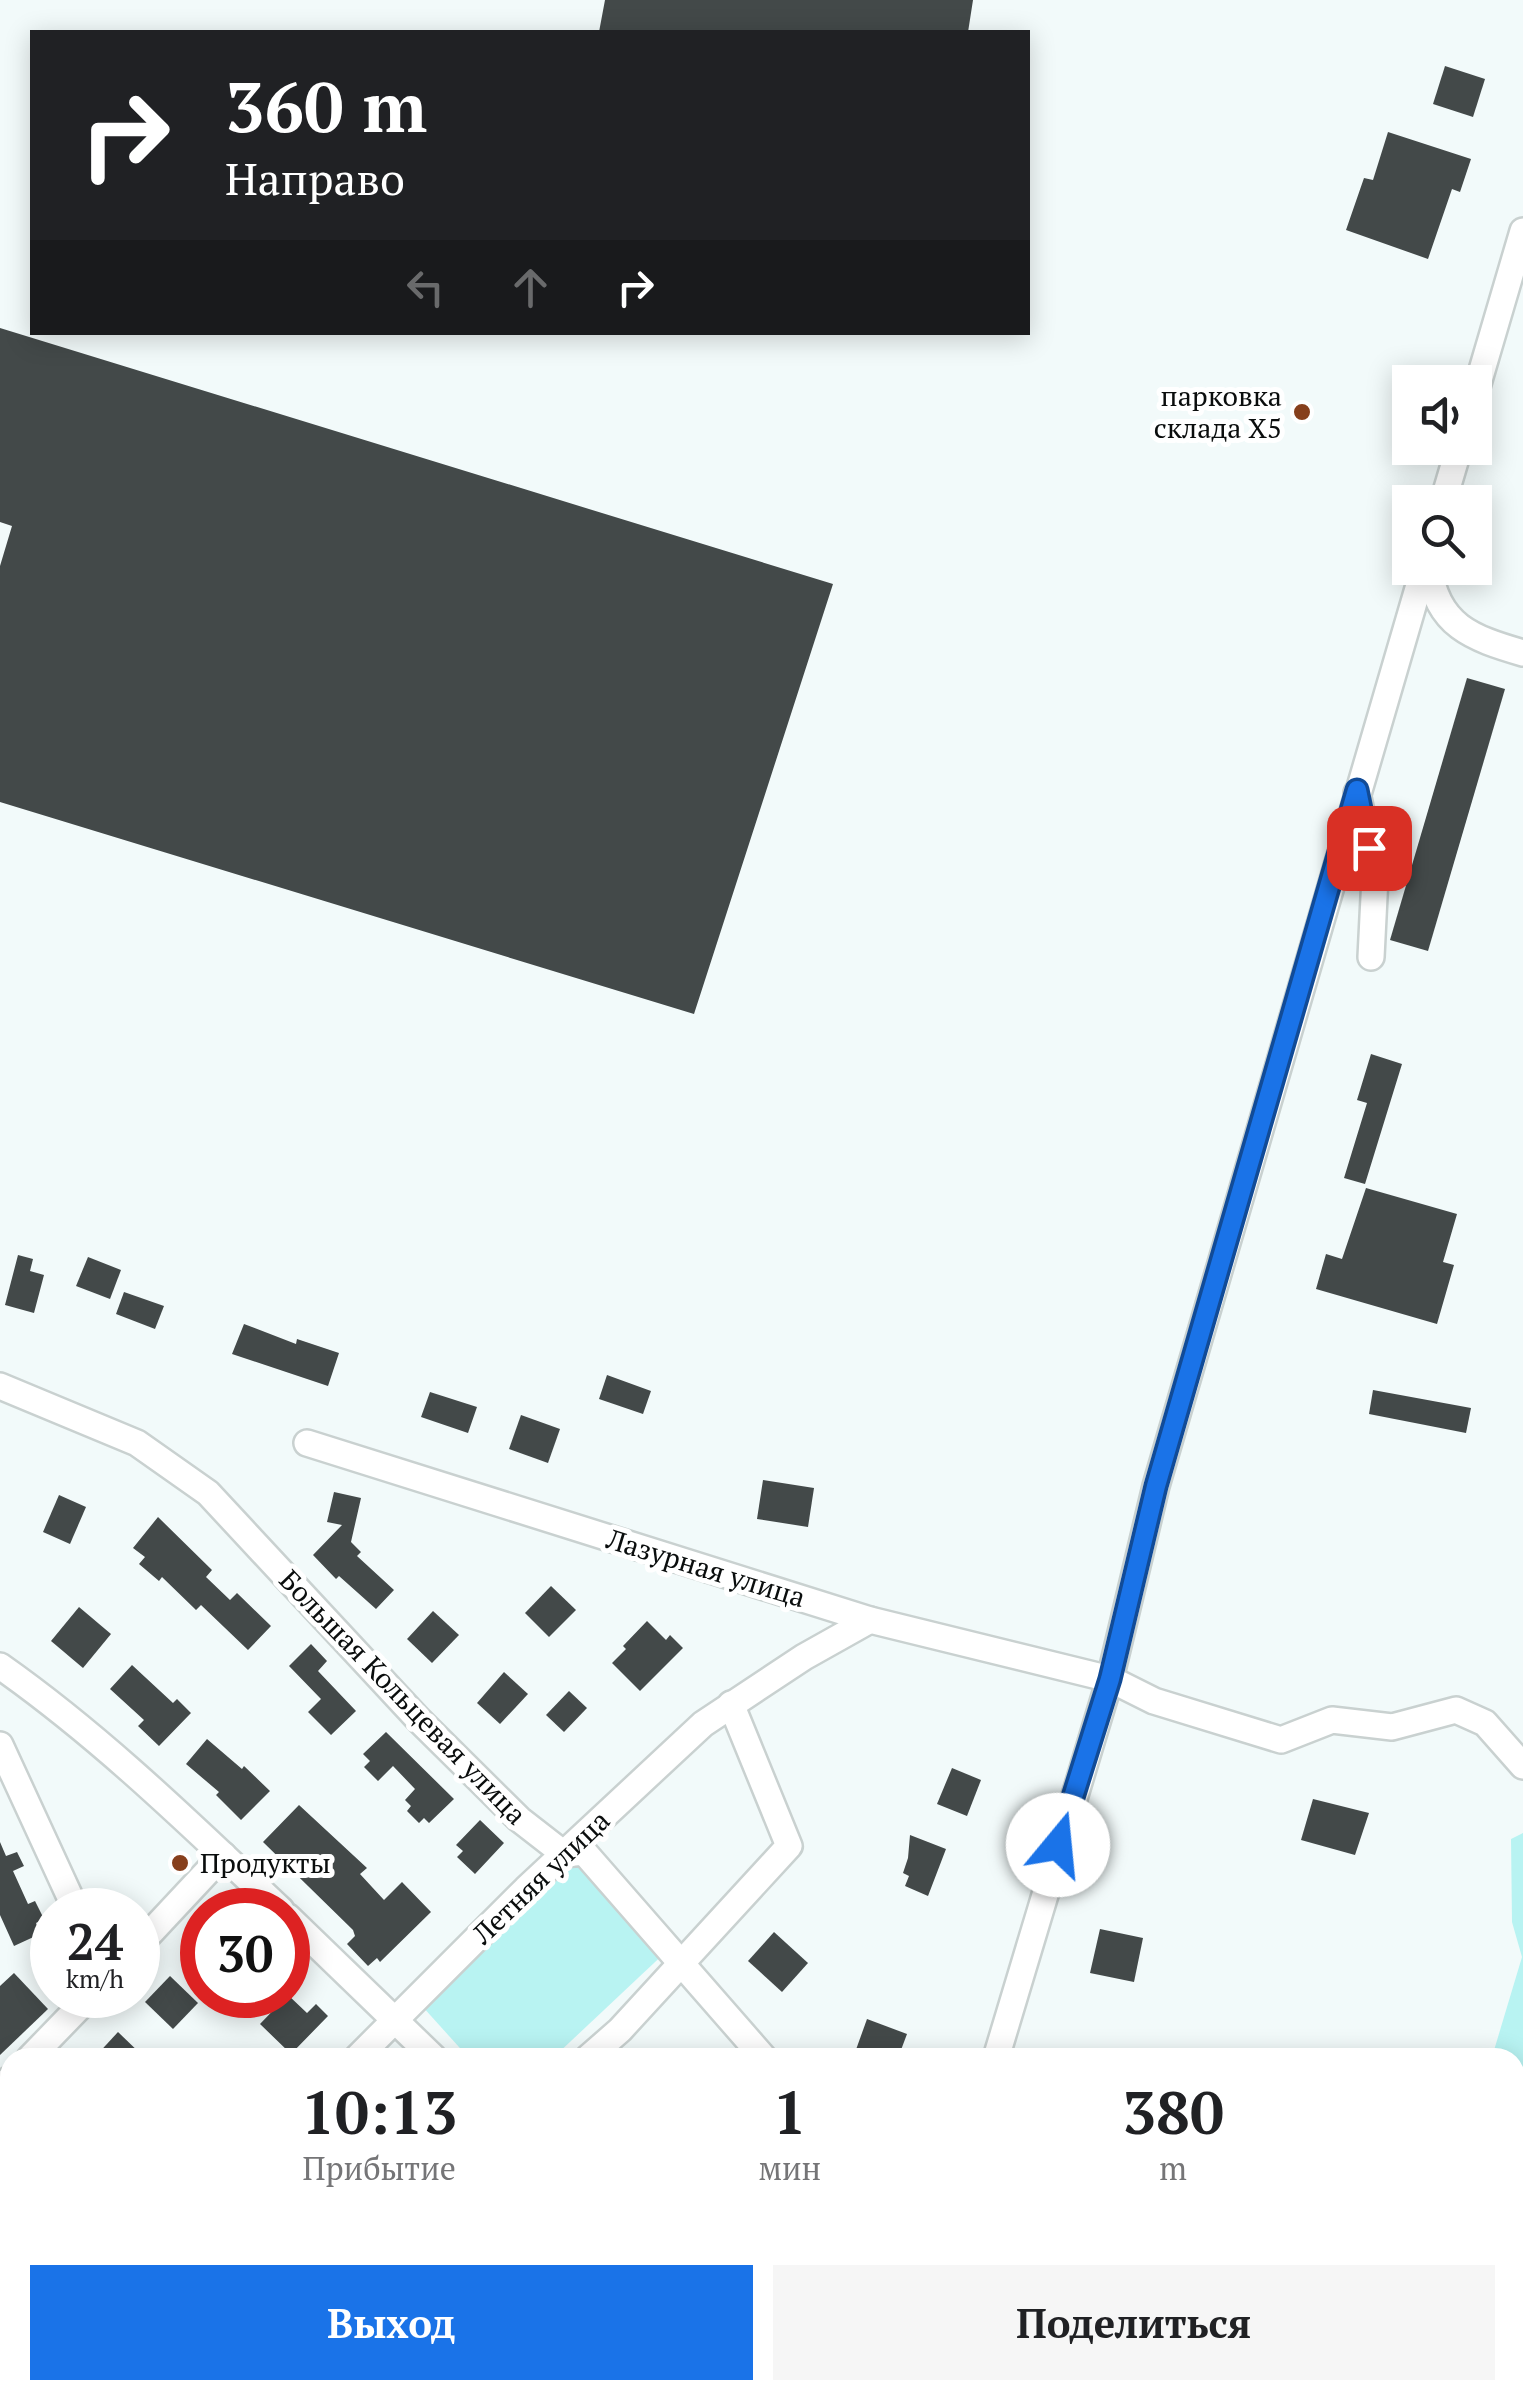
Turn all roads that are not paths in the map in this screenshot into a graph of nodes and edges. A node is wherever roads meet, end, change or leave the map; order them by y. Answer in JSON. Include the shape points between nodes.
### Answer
{"nodes":[{"id":1,"x":1523,"y":231,"type":"edge"},
{"id":2,"x":1484,"y":365,"type":"edge"},
{"id":3,"x":1421,"y":585,"type":"edge"},
{"id":4,"x":1433,"y":585,"type":"edge"},
{"id":5,"x":1523,"y":652,"type":"edge"},
{"id":6,"x":1357,"y":790,"type":"junction"},
{"id":7,"x":1371,"y":956,"type":"dead end"},
{"id":8,"x":0,"y":1386,"type":"edge"},
{"id":9,"x":307,"y":1443,"type":"dead end"},
{"id":10,"x":870,"y":1620,"type":"junction"},
{"id":11,"x":0,"y":1666,"type":"edge"},
{"id":12,"x":1110,"y":1679,"type":"junction"},
{"id":13,"x":732,"y":1704,"type":"junction"},
{"id":14,"x":0,"y":1745,"type":"edge"},
{"id":15,"x":1523,"y":1766,"type":"edge"},
{"id":16,"x":223,"y":1854,"type":"junction"},
{"id":17,"x":564,"y":1854,"type":"junction"},
{"id":18,"x":66,"y":1888,"type":"edge"},
{"id":19,"x":258,"y":1888,"type":"edge"},
{"id":20,"x":160,"y":1922,"type":"edge"},
{"id":21,"x":310,"y":1938,"type":"edge"},
{"id":22,"x":682,"y":1964,"type":"junction"},
{"id":23,"x":69,"y":2018,"type":"edge"},
{"id":24,"x":394,"y":2019,"type":"junction"},
{"id":25,"x":40,"y":2048,"type":"edge"},
{"id":26,"x":366,"y":2048,"type":"edge"},
{"id":27,"x":424,"y":2048,"type":"edge"},
{"id":28,"x":599,"y":2048,"type":"edge"},
{"id":29,"x":755,"y":2048,"type":"edge"},
{"id":30,"x":999,"y":2048,"type":"edge"}],
"edges":[{"from":1,"to":2,"type":"street"},
{"from":3,"to":6,"type":"street"},
{"from":4,"to":5,"type":"street","via":[[1460,629]]},
{"from":6,"to":7,"type":"street","via":[[1375,878]]},
{"from":6,"to":12,"type":"street","via":[[1156,1486]]},
{"from":8,"to":17,"type":"street","name":"Большая Кольцевая улица","via":[[137,1443],[208,1493],[419,1720]]},
{"from":9,"to":10,"type":"street","name":"Лазурная улица"},
{"from":10,"to":12,"type":"street","name":"Лазурная улица"},
{"from":10,"to":13,"type":"street","name":"Летняя улица"},
{"from":11,"to":16,"type":"street"},
{"from":12,"to":15,"type":"street","name":"Лазурная улица","via":[[1281,1740],[1332,1720],[1392,1727],[1456,1710],[1485,1723]]},
{"from":12,"to":30,"type":"street"},
{"from":13,"to":17,"type":"street","name":"Летняя улица"},
{"from":13,"to":22,"type":"street","via":[[789,1846]]},
{"from":14,"to":18,"type":"street"},
{"from":16,"to":19,"type":"street"},
{"from":16,"to":20,"type":"street"},
{"from":17,"to":22,"type":"street","name":"Большая Кольцевая улица","via":[[584,1852]]},
{"from":17,"to":24,"type":"street","name":"Летняя улица"},
{"from":21,"to":24,"type":"street"},
{"from":22,"to":28,"type":"street"},
{"from":22,"to":29,"type":"street","name":"Большая Кольцевая улица"},
{"from":23,"to":25,"type":"street"},
{"from":24,"to":26,"type":"street","name":"Летняя улица"},
{"from":24,"to":27,"type":"street"}]}
